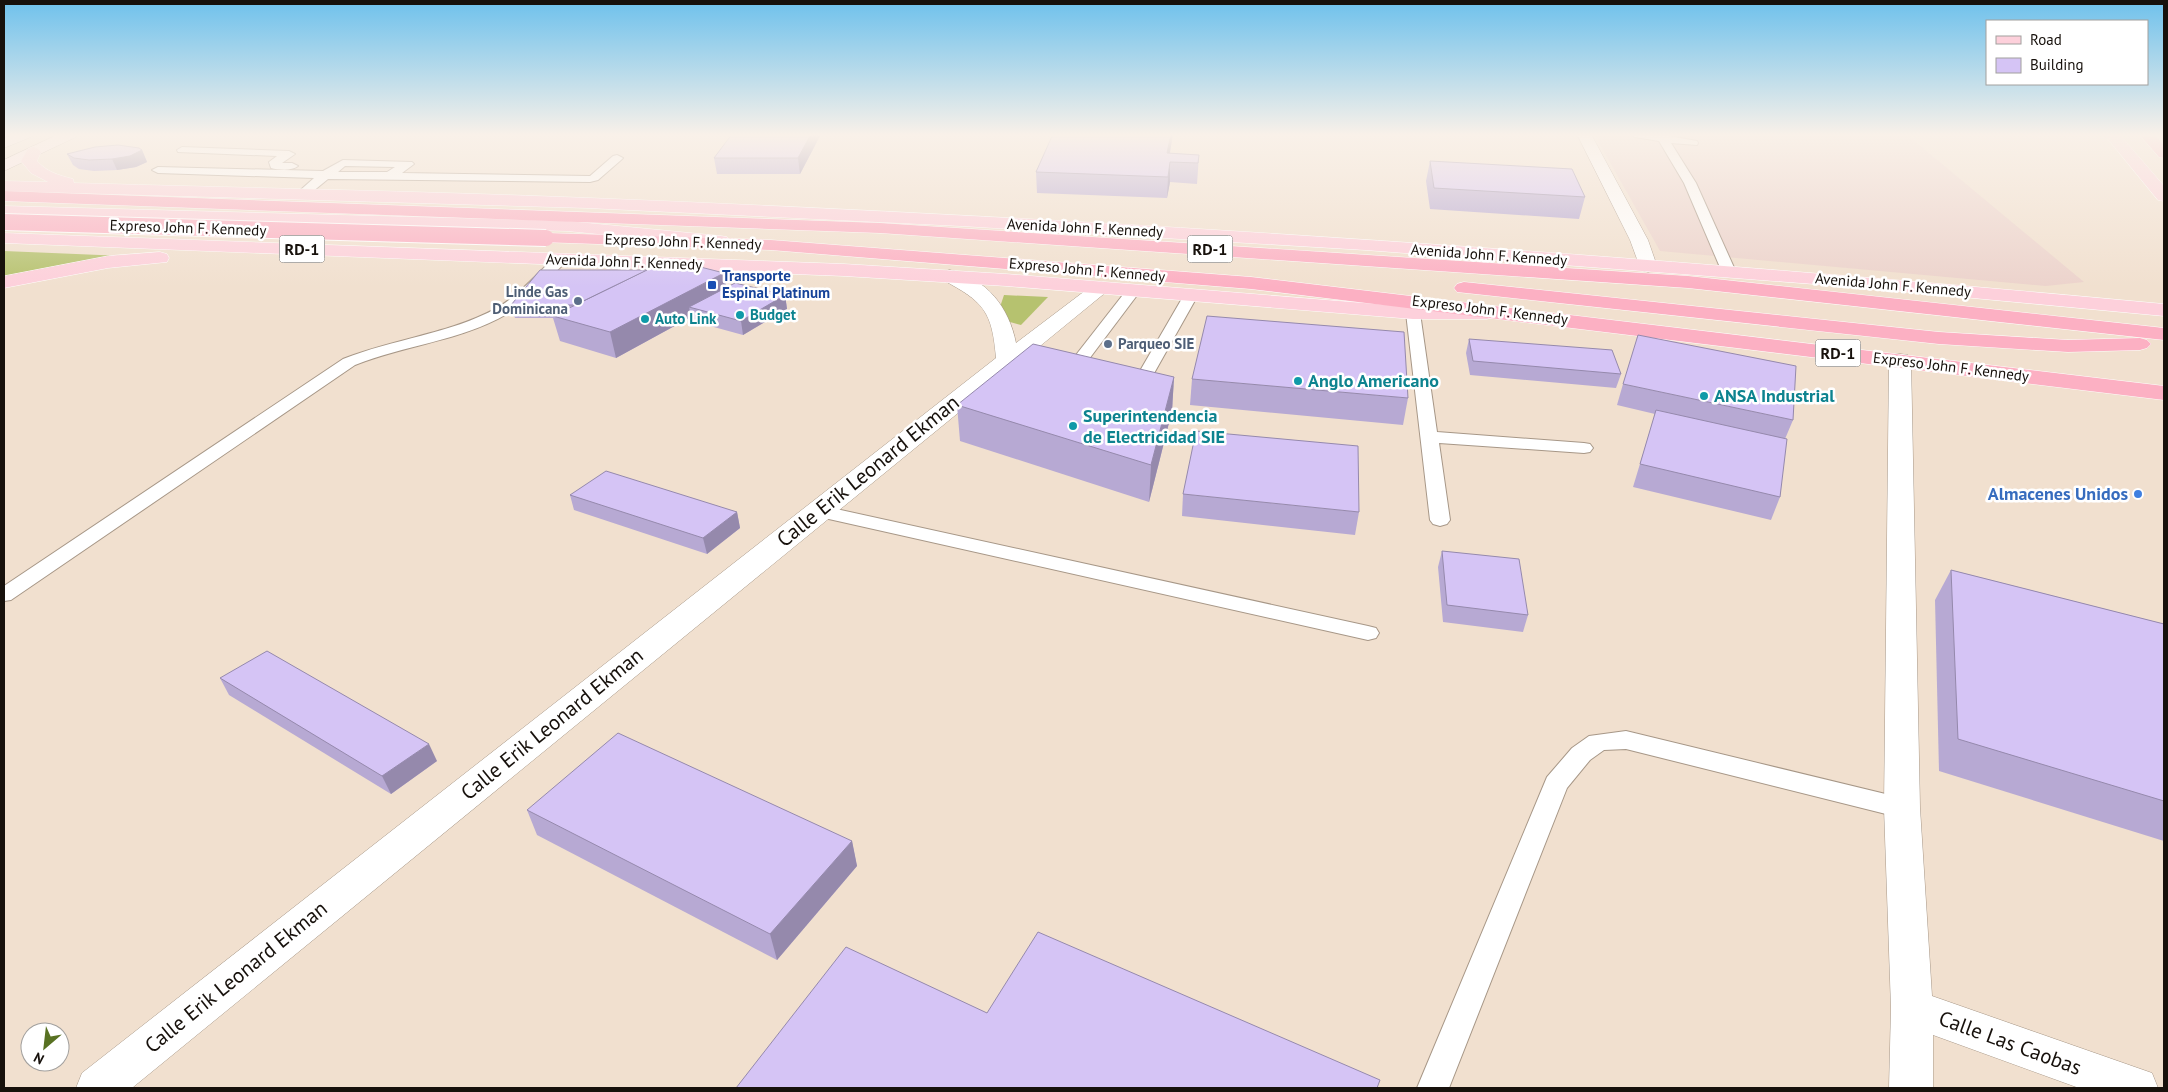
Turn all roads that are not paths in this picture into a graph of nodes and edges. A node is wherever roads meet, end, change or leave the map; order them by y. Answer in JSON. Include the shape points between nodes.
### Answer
{"nodes":[{"id":1,"x":89,"y":185,"type":"edge"},
{"id":2,"x":313,"y":185,"type":"edge"},
{"id":3,"x":1610,"y":185,"type":"edge"},
{"id":4,"x":1691,"y":185,"type":"edge"},
{"id":5,"x":2155,"y":185,"type":"edge"},
{"id":6,"x":4,"y":186,"type":"edge"},
{"id":7,"x":131,"y":190,"type":"junction"},
{"id":8,"x":302,"y":194,"type":"junction"},
{"id":9,"x":4,"y":196,"type":"edge"},
{"id":10,"x":2164,"y":196,"type":"edge"},
{"id":11,"x":4,"y":210,"type":"edge"},
{"id":12,"x":100,"y":213,"type":"junction"},
{"id":13,"x":4,"y":223,"type":"edge"},
{"id":14,"x":4,"y":238,"type":"edge"},
{"id":15,"x":770,"y":245,"type":"junction"},
{"id":16,"x":1540,"y":259,"type":"junction"},
{"id":17,"x":560,"y":260,"type":"junction"},
{"id":18,"x":600,"y":261,"type":"junction"},
{"id":19,"x":1648,"y":266,"type":"junction"},
{"id":20,"x":1075,"y":268,"type":"junction"},
{"id":21,"x":1729,"y":272,"type":"junction"},
{"id":22,"x":950,"y":276,"type":"junction"},
{"id":23,"x":4,"y":282,"type":"edge"},
{"id":24,"x":1688,"y":282,"type":"junction"},
{"id":25,"x":1101,"y":288,"type":"junction"},
{"id":26,"x":1134,"y":290,"type":"junction"},
{"id":27,"x":2164,"y":291,"type":"edge"},
{"id":28,"x":1191,"y":295,"type":"junction"},
{"id":29,"x":2013,"y":296,"type":"junction"},
{"id":30,"x":2164,"y":310,"type":"edge"},
{"id":31,"x":1512,"y":313,"type":"junction"},
{"id":32,"x":1413,"y":314,"type":"junction"},
{"id":33,"x":2164,"y":334,"type":"edge"},
{"id":34,"x":2164,"y":342,"type":"edge"},
{"id":35,"x":1900,"y":360,"type":"junction"},
{"id":36,"x":1016,"y":362,"type":"junction"},
{"id":37,"x":1052,"y":368,"type":"edge"},
{"id":38,"x":1071,"y":372,"type":"junction"},
{"id":39,"x":1090,"y":375,"type":"edge"},
{"id":40,"x":1110,"y":379,"type":"edge"},
{"id":41,"x":2164,"y":393,"type":"edge"},
{"id":42,"x":1429,"y":437,"type":"junction"},
{"id":43,"x":1584,"y":448,"type":"dead end"},
{"id":44,"x":818,"y":511,"type":"junction"},
{"id":45,"x":1440,"y":520,"type":"dead end"},
{"id":46,"x":4,"y":595,"type":"edge"},
{"id":47,"x":1368,"y":632,"type":"dead end"},
{"id":48,"x":1902,"y":808,"type":"junction"},
{"id":49,"x":1912,"y":1008,"type":"junction"},
{"id":50,"x":98,"y":1088,"type":"edge"},
{"id":51,"x":1433,"y":1088,"type":"edge"},
{"id":52,"x":1911,"y":1088,"type":"edge"},
{"id":53,"x":2136,"y":1088,"type":"edge"}],
"edges":[{"from":1,"to":7,"type":"main road"},
{"from":2,"to":8,"type":"lane"},
{"from":3,"to":19,"type":"street","via":[[1639,240]]},
{"from":4,"to":21,"type":"lane"},
{"from":5,"to":10,"type":"main road"},
{"from":6,"to":7,"type":"main road","name":"Avenida John F. Kennedy","number":"RD-1"},
{"from":7,"to":8,"type":"main road","name":"Avenida John F. Kennedy","number":"RD-1"},
{"from":8,"to":16,"type":"main road","name":"Avenida John F. Kennedy","number":"RD-1","via":[[961,221],[1365,245]]},
{"from":9,"to":24,"type":"highway","name":"Expreso John F. Kennedy","number":"RD-1","via":[[880,228]]},
{"from":11,"to":12,"type":"main road"},
{"from":12,"to":13,"type":"main road"},
{"from":12,"to":15,"type":"main road","via":[[567,226]]},
{"from":13,"to":15,"type":"highway","name":"Expreso John F. Kennedy","number":"RD-1","bridge":true},
{"from":14,"to":18,"type":"main road","name":"Avenida John F. Kennedy","number":"RD-1"},
{"from":15,"to":20,"type":"highway","name":"Expreso John F. Kennedy","number":"RD-1"},
{"from":16,"to":19,"type":"main road","name":"Avenida John F. Kennedy","number":"RD-1"},
{"from":16,"to":24,"type":"highway"},
{"from":17,"to":18,"type":"main road"},
{"from":17,"to":23,"type":"main road","via":[[345,256],[158,258],[108,262]]},
{"from":17,"to":46,"type":"lane","via":[[504,310],[452,330],[372,351],[349,362]]},
{"from":18,"to":22,"type":"main road","name":"Avenida John F. Kennedy","number":"RD-1"},
{"from":19,"to":21,"type":"main road","name":"Avenida John F. Kennedy","number":"RD-1"},
{"from":20,"to":31,"type":"highway","name":"Expreso John F. Kennedy","number":"RD-1","via":[[1251,283]]},
{"from":20,"to":34,"type":"highway","via":[[1262,270],[1626,304],[1939,338],[2068,346]]},
{"from":21,"to":29,"type":"main road","name":"Avenida John F. Kennedy","number":"RD-1"},
{"from":22,"to":25,"type":"main road","name":"Avenida John F. Kennedy","number":"RD-1"},
{"from":22,"to":36,"type":"street","via":[[985,297],[996,311]]},
{"from":24,"to":33,"type":"highway","name":"Expreso John F. Kennedy","number":"RD-1"},
{"from":25,"to":26,"type":"main road","name":"Avenida John F. Kennedy","number":"RD-1"},
{"from":25,"to":36,"type":"street","name":"Calle Erik Leonard Ekman"},
{"from":26,"to":28,"type":"main road","name":"Avenida John F. Kennedy","number":"RD-1"},
{"from":26,"to":38,"type":"lane"},
{"from":27,"to":29,"type":"main road","via":[[2117,297]]},
{"from":28,"to":32,"type":"main road","name":"Avenida John F. Kennedy","number":"RD-1"},
{"from":28,"to":40,"type":"lane","via":[[1142,381]]},
{"from":29,"to":30,"type":"main road","name":"Avenida John F. Kennedy","number":"RD-1"},
{"from":31,"to":32,"type":"main road","name":"Avenida John F. Kennedy","number":"RD-1"},
{"from":31,"to":35,"type":"highway","name":"Expreso John F. Kennedy","number":"RD-1"},
{"from":32,"to":42,"type":"lane"},
{"from":35,"to":41,"type":"highway","name":"Expreso John F. Kennedy","number":"RD-1"},
{"from":35,"to":48,"type":"street"},
{"from":36,"to":44,"type":"street","name":"Calle Erik Leonard Ekman"},
{"from":37,"to":38,"type":"lane"},
{"from":38,"to":39,"type":"lane"},
{"from":42,"to":43,"type":"lane"},
{"from":42,"to":45,"type":"lane"},
{"from":44,"to":47,"type":"lane"},
{"from":44,"to":50,"type":"street","name":"Calle Erik Leonard Ekman"},
{"from":48,"to":49,"type":"street"},
{"from":48,"to":51,"type":"lane","via":[[1626,740],[1598,742],[1582,754],[1556,784]]},
{"from":49,"to":52,"type":"street"},
{"from":49,"to":53,"type":"street","name":"Calle Las Caobas"}]}
